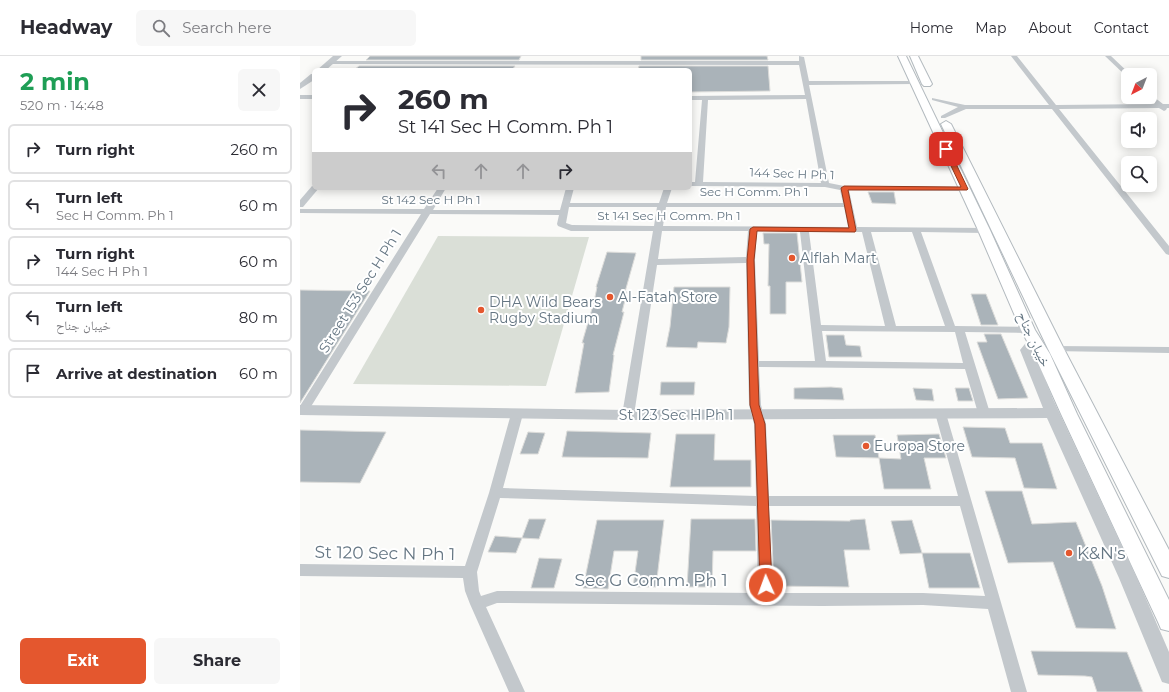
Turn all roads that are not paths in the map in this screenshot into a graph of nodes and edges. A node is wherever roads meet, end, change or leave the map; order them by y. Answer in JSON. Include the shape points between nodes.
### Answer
{"nodes":[{"id":1,"x":338,"y":56,"type":"edge"},
{"id":2,"x":558,"y":56,"type":"edge"},
{"id":3,"x":902,"y":56,"type":"edge"},
{"id":4,"x":914,"y":56,"type":"edge"},
{"id":5,"x":1014,"y":56,"type":"edge"},
{"id":6,"x":1108,"y":56,"type":"edge"},
{"id":7,"x":801,"y":59,"type":"edge"},
{"id":8,"x":332,"y":62,"type":"junction"},
{"id":9,"x":555,"y":62,"type":"junction"},
{"id":10,"x":324,"y":68,"type":"edge"},
{"id":11,"x":552,"y":68,"type":"edge"},
{"id":12,"x":1121,"y":68,"type":"edge"},
{"id":13,"x":312,"y":78,"type":"edge"},
{"id":14,"x":914,"y":82,"type":"junction"},
{"id":15,"x":805,"y":83,"type":"junction"},
{"id":16,"x":300,"y":87,"type":"edge"},
{"id":17,"x":300,"y":96,"type":"edge"},
{"id":18,"x":312,"y":97,"type":"edge"},
{"id":19,"x":808,"y":97,"type":"junction"},
{"id":20,"x":692,"y":98,"type":"edge"},
{"id":21,"x":705,"y":98,"type":"junction"},
{"id":22,"x":934,"y":99,"type":"junction"},
{"id":23,"x":1157,"y":102,"type":"edge"},
{"id":24,"x":1054,"y":106,"type":"junction"},
{"id":25,"x":1161,"y":106,"type":"junction"},
{"id":26,"x":1169,"y":106,"type":"edge"},
{"id":27,"x":965,"y":107,"type":"junction"},
{"id":28,"x":1169,"y":114,"type":"edge"},
{"id":29,"x":943,"y":117,"type":"junction"},
{"id":30,"x":692,"y":184,"type":"edge"},
{"id":31,"x":699,"y":184,"type":"junction"},
{"id":32,"x":825,"y":185,"type":"junction"},
{"id":33,"x":844,"y":188,"type":"junction"},
{"id":34,"x":965,"y":189,"type":"junction"},
{"id":35,"x":313,"y":190,"type":"edge"},
{"id":36,"x":441,"y":190,"type":"edge"},
{"id":37,"x":569,"y":190,"type":"edge"},
{"id":38,"x":667,"y":190,"type":"edge"},
{"id":39,"x":300,"y":205,"type":"edge"},
{"id":40,"x":662,"y":205,"type":"junction"},
{"id":41,"x":847,"y":205,"type":"junction"},
{"id":42,"x":564,"y":209,"type":"junction"},
{"id":43,"x":300,"y":211,"type":"edge"},
{"id":44,"x":426,"y":212,"type":"junction"},
{"id":45,"x":659,"y":228,"type":"junction"},
{"id":46,"x":753,"y":229,"type":"junction"},
{"id":47,"x":804,"y":230,"type":"junction"},
{"id":48,"x":853,"y":230,"type":"junction"},
{"id":49,"x":866,"y":230,"type":"junction"},
{"id":50,"x":916,"y":230,"type":"junction"},
{"id":51,"x":984,"y":230,"type":"junction"},
{"id":52,"x":1169,"y":252,"type":"edge"},
{"id":53,"x":750,"y":260,"type":"junction"},
{"id":54,"x":654,"y":262,"type":"junction"},
{"id":55,"x":817,"y":328,"type":"junction"},
{"id":56,"x":891,"y":328,"type":"junction"},
{"id":57,"x":955,"y":330,"type":"junction"},
{"id":58,"x":1031,"y":336,"type":"junction"},
{"id":59,"x":1056,"y":349,"type":"junction"},
{"id":60,"x":1169,"y":350,"type":"edge"},
{"id":61,"x":754,"y":364,"type":"junction"},
{"id":62,"x":821,"y":364,"type":"junction"},
{"id":63,"x":968,"y":366,"type":"junction"},
{"id":64,"x":301,"y":410,"type":"edge"},
{"id":65,"x":940,"y":413,"type":"junction"},
{"id":66,"x":984,"y":413,"type":"junction"},
{"id":67,"x":1052,"y":413,"type":"junction"},
{"id":68,"x":517,"y":414,"type":"junction"},
{"id":69,"x":628,"y":415,"type":"junction"},
{"id":70,"x":757,"y":415,"type":"junction"},
{"id":71,"x":494,"y":493,"type":"junction"},
{"id":72,"x":763,"y":500,"type":"junction"},
{"id":73,"x":965,"y":501,"type":"junction"},
{"id":74,"x":300,"y":570,"type":"edge"},
{"id":75,"x":1169,"y":570,"type":"edge"},
{"id":76,"x":470,"y":572,"type":"junction"},
{"id":77,"x":766,"y":599,"type":"junction"},
{"id":78,"x":993,"y":603,"type":"junction"},
{"id":79,"x":477,"y":604,"type":"junction"},
{"id":80,"x":1169,"y":622,"type":"edge"},
{"id":81,"x":1169,"y":675,"type":"edge"},
{"id":82,"x":517,"y":692,"type":"edge"},
{"id":83,"x":1019,"y":692,"type":"edge"}],
"edges":[{"from":1,"to":8,"type":"street"},
{"from":2,"to":9,"type":"street"},
{"from":3,"to":14,"type":"main road","name":"خیبان جناح"},
{"from":4,"to":22,"type":"main road","name":"خیبان جناح"},
{"from":5,"to":24,"type":"street"},
{"from":6,"to":12,"type":"street"},
{"from":7,"to":9,"type":"street"},
{"from":7,"to":15,"type":"street"},
{"from":8,"to":9,"type":"street"},
{"from":8,"to":10,"type":"street"},
{"from":9,"to":11,"type":"street"},
{"from":13,"to":16,"type":"street"},
{"from":14,"to":15,"type":"street"},
{"from":14,"to":34,"type":"main road","name":"خیبان جناح"},
{"from":15,"to":19,"type":"street"},
{"from":17,"to":18,"type":"street"},
{"from":19,"to":21,"type":"street"},
{"from":19,"to":32,"type":"street"},
{"from":20,"to":21,"type":"street"},
{"from":21,"to":31,"type":"street"},
{"from":22,"to":27,"type":"street"},
{"from":22,"to":29,"type":"main road","name":"خیبان جناح"},
{"from":23,"to":25,"type":"street"},
{"from":24,"to":25,"type":"street"},
{"from":24,"to":27,"type":"street"},
{"from":24,"to":52,"type":"street"},
{"from":25,"to":26,"type":"street"},
{"from":25,"to":28,"type":"street"},
{"from":27,"to":29,"type":"street"},
{"from":29,"to":59,"type":"main road","name":"خیبان جناح"},
{"from":30,"to":31,"type":"street","name":"144 Sec H Ph 1"},
{"from":31,"to":32,"type":"street","name":"144 Sec H Ph 1"},
{"from":32,"to":33,"type":"street","name":"144 Sec H Ph 1"},
{"from":33,"to":34,"type":"street","name":"144 Sec H Ph 1"},
{"from":33,"to":41,"type":"street"},
{"from":34,"to":51,"type":"main road","name":"خیبان جناح"},
{"from":35,"to":39,"type":"street"},
{"from":36,"to":44,"type":"street","name":"Street 153 Sec H Ph 1"},
{"from":37,"to":42,"type":"street"},
{"from":38,"to":40,"type":"street"},
{"from":40,"to":41,"type":"street","name":"Sec H Comm. Ph 1"},
{"from":40,"to":42,"type":"street","name":"Sec H Comm. Ph 1"},
{"from":40,"to":45,"type":"street"},
{"from":41,"to":48,"type":"street"},
{"from":42,"to":44,"type":"street","name":"St 142 Sec H Ph 1"},
{"from":42,"to":45,"type":"street","name":"St 141 Sec H Comm. Ph 1","via":[[561,224],[571,228]]},
{"from":43,"to":44,"type":"street","name":"St 142 Sec H Ph 1"},
{"from":44,"to":64,"type":"street","name":"Street 153 Sec H Ph 1"},
{"from":45,"to":46,"type":"street","name":"St 141 Sec H Comm. Ph 1"},
{"from":45,"to":54,"type":"street"},
{"from":46,"to":47,"type":"street","name":"St 141 Sec H Comm. Ph 1"},
{"from":46,"to":53,"type":"street"},
{"from":47,"to":48,"type":"street","name":"St 141 Sec H Comm. Ph 1"},
{"from":47,"to":55,"type":"street"},
{"from":48,"to":49,"type":"street","name":"St 141 Sec H Comm. Ph 1"},
{"from":49,"to":50,"type":"street","name":"St 141 Sec H Comm. Ph 1"},
{"from":49,"to":56,"type":"street"},
{"from":50,"to":51,"type":"street","name":"St 141 Sec H Comm. Ph 1"},
{"from":50,"to":57,"type":"street"},
{"from":51,"to":58,"type":"main road","name":"خیبان جناح"},
{"from":53,"to":54,"type":"street"},
{"from":53,"to":61,"type":"street"},
{"from":54,"to":69,"type":"street"},
{"from":55,"to":56,"type":"street"},
{"from":55,"to":62,"type":"street"},
{"from":56,"to":57,"type":"street"},
{"from":57,"to":58,"type":"street"},
{"from":57,"to":63,"type":"street"},
{"from":58,"to":67,"type":"street","via":[[1028,350]]},
{"from":58,"to":80,"type":"main road","name":"خیبان جناح","via":[[1042,354]]},
{"from":59,"to":60,"type":"street"},
{"from":59,"to":75,"type":"main road","name":"خیبان جناح"},
{"from":61,"to":62,"type":"street"},
{"from":61,"to":70,"type":"street"},
{"from":62,"to":63,"type":"street"},
{"from":63,"to":66,"type":"street"},
{"from":64,"to":68,"type":"street","name":"St 123 Sec H Ph 1"},
{"from":65,"to":66,"type":"street","name":"St 123 Sec H Ph 1"},
{"from":65,"to":70,"type":"street","name":"St 123 Sec H Ph 1"},
{"from":65,"to":73,"type":"street"},
{"from":66,"to":67,"type":"street","name":"St 123 Sec H Ph 1"},
{"from":67,"to":81,"type":"street","via":[[1128,578]]},
{"from":68,"to":69,"type":"street","name":"St 123 Sec H Ph 1"},
{"from":68,"to":71,"type":"street"},
{"from":69,"to":70,"type":"street","name":"St 123 Sec H Ph 1"},
{"from":70,"to":72,"type":"street","via":[[760,424]]},
{"from":71,"to":72,"type":"street"},
{"from":71,"to":76,"type":"street"},
{"from":72,"to":73,"type":"street"},
{"from":72,"to":77,"type":"street"},
{"from":73,"to":78,"type":"street"},
{"from":74,"to":76,"type":"street","name":"St 120 Sec N Ph 1"},
{"from":76,"to":79,"type":"street","via":[[470,584]]},
{"from":77,"to":78,"type":"street","name":"Sec G Comm. Ph 1","via":[[923,599]]},
{"from":77,"to":79,"type":"street","name":"Sec G Comm. Ph 1","via":[[497,597]]},
{"from":78,"to":83,"type":"street"},
{"from":79,"to":82,"type":"street"}]}
